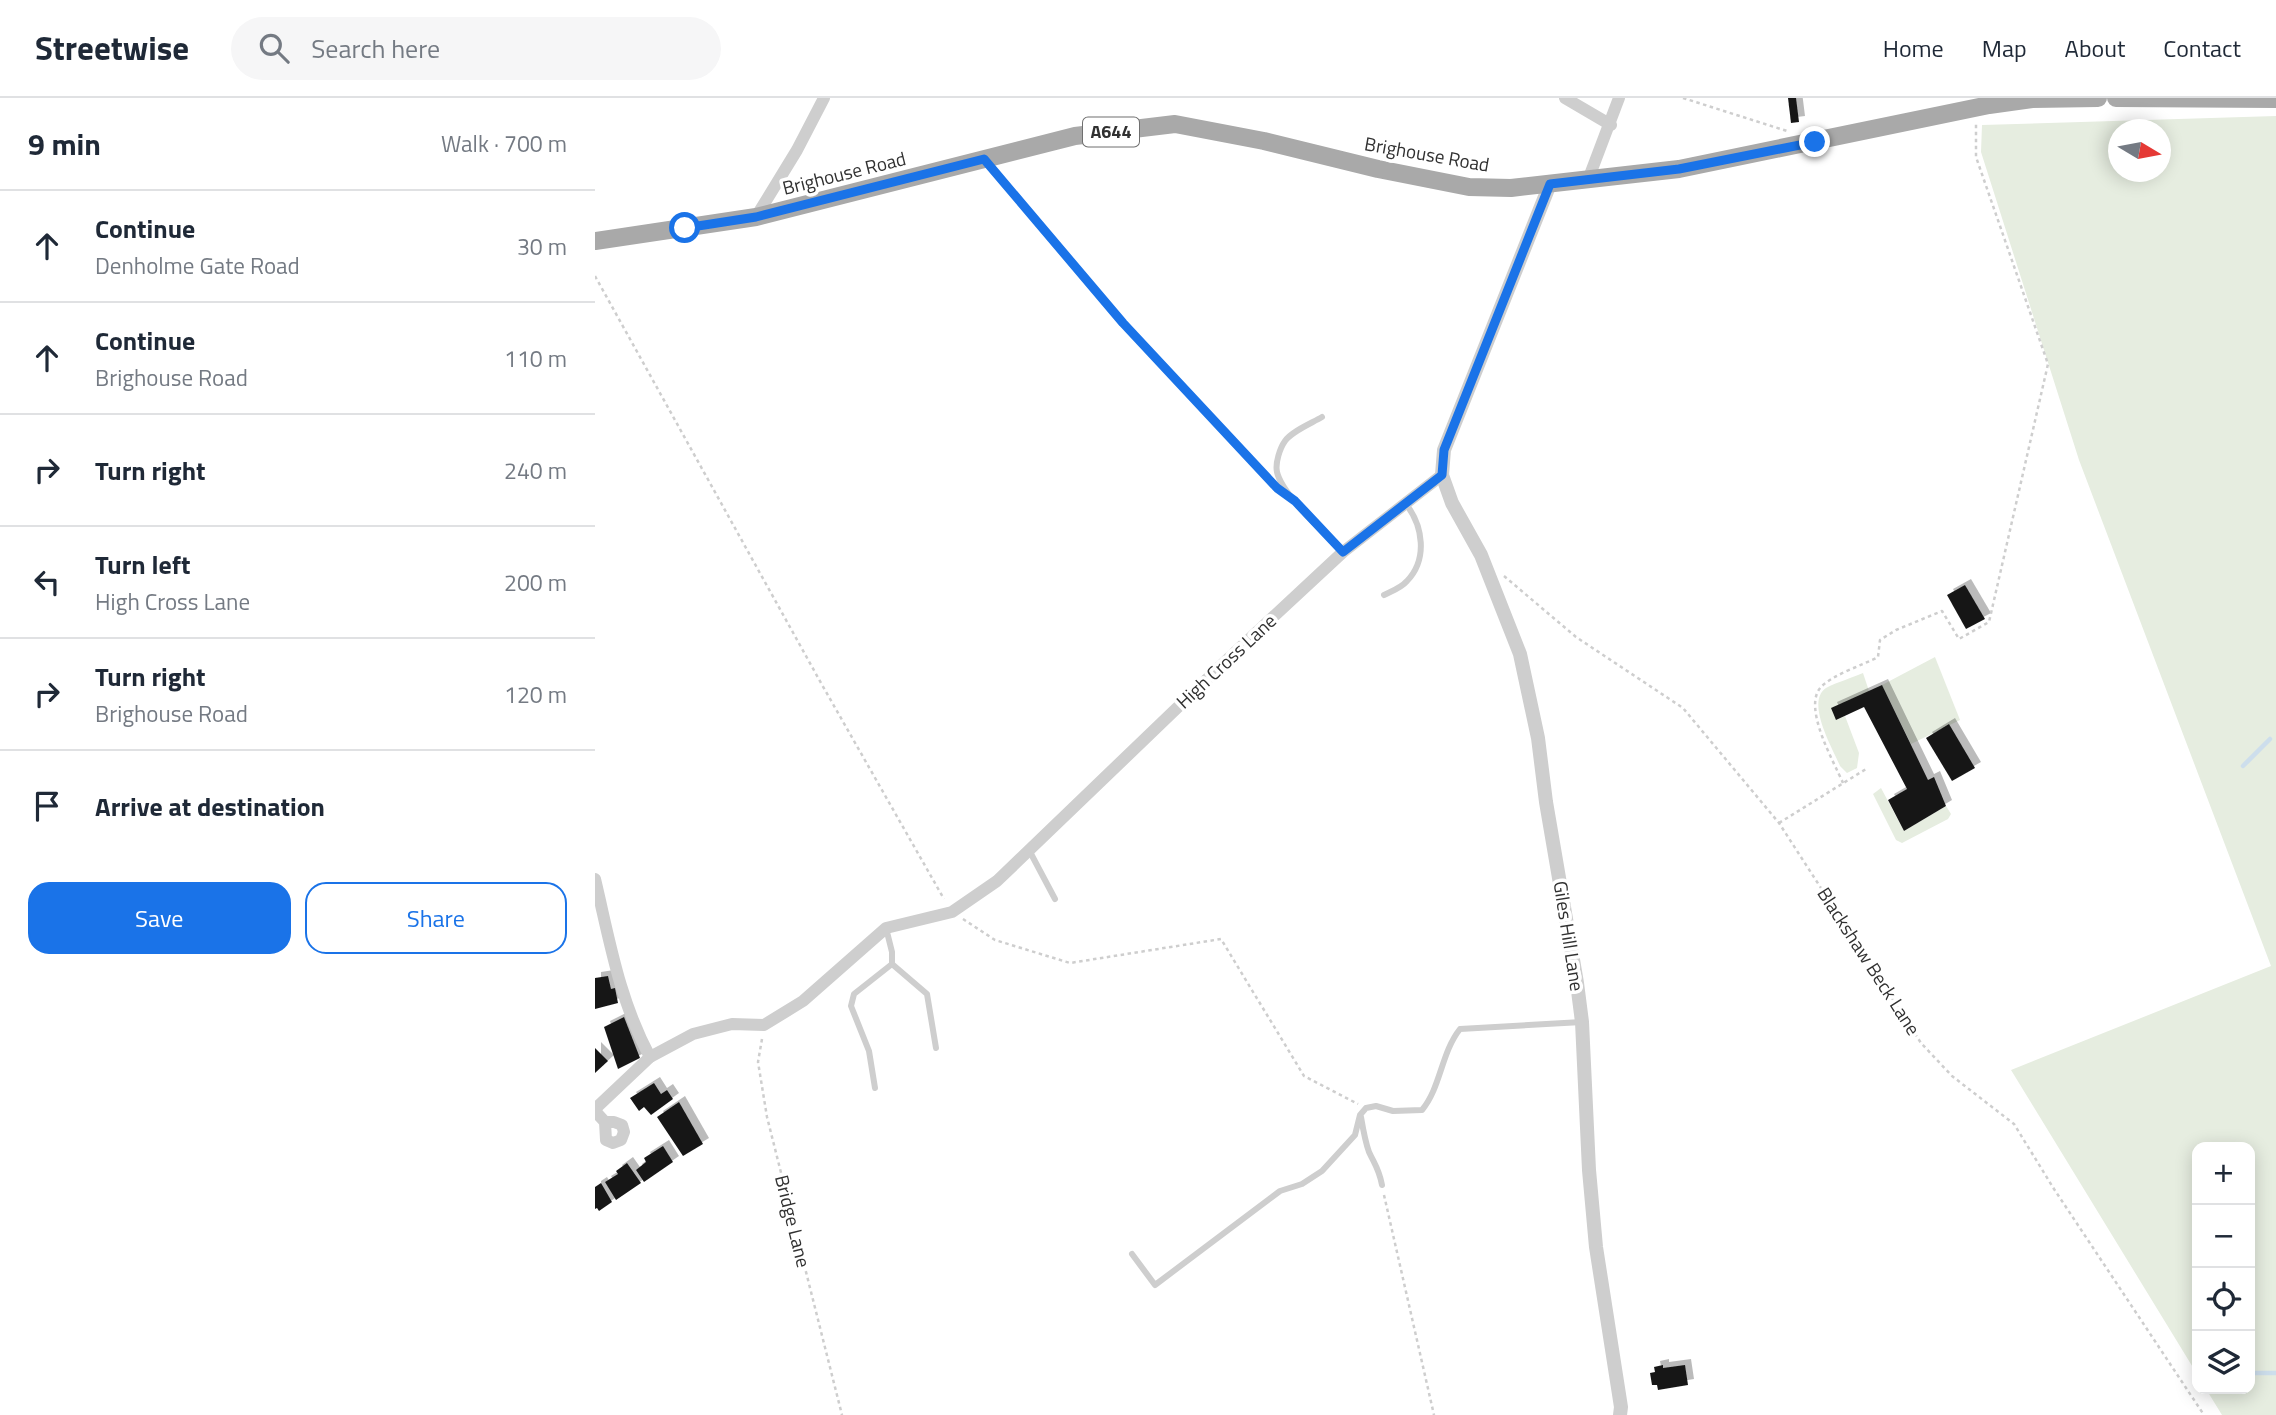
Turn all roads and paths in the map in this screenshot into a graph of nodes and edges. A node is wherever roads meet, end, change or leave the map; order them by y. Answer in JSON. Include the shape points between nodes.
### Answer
{"nodes":[{"id":1,"x":824,"y":98,"type":"edge"},
{"id":2,"x":1565,"y":98,"type":"edge"},
{"id":3,"x":1619,"y":98,"type":"edge"},
{"id":4,"x":1683,"y":98,"type":"edge"},
{"id":5,"x":2098,"y":98,"type":"edge"},
{"id":6,"x":2116,"y":98,"type":"edge"},
{"id":7,"x":2032,"y":99,"type":"edge"},
{"id":8,"x":2276,"y":99,"type":"edge"},
{"id":9,"x":1973,"y":109,"type":"junction"},
{"id":10,"x":1611,"y":125,"type":"junction"},
{"id":11,"x":1788,"y":131,"type":"dead end"},
{"id":12,"x":984,"y":159,"type":"junction"},
{"id":13,"x":1588,"y":180,"type":"junction"},
{"id":14,"x":1550,"y":184,"type":"junction"},
{"id":15,"x":756,"y":217,"type":"junction"},
{"id":16,"x":595,"y":241,"type":"edge"},
{"id":17,"x":595,"y":276,"type":"edge"},
{"id":18,"x":1322,"y":417,"type":"dead end"},
{"id":19,"x":1442,"y":475,"type":"junction"},
{"id":20,"x":1268,"y":478,"type":"dead end"},
{"id":21,"x":1406,"y":504,"type":"junction"},
{"id":22,"x":1343,"y":552,"type":"junction"},
{"id":23,"x":1502,"y":573,"type":"dead end"},
{"id":24,"x":1384,"y":596,"type":"dead end"},
{"id":25,"x":1866,"y":769,"type":"dead end"},
{"id":26,"x":1843,"y":783,"type":"junction"},
{"id":27,"x":1779,"y":823,"type":"junction"},
{"id":28,"x":1029,"y":850,"type":"junction"},
{"id":29,"x":595,"y":879,"type":"edge"},
{"id":30,"x":1055,"y":900,"type":"dead end"},
{"id":31,"x":952,"y":912,"type":"junction"},
{"id":32,"x":886,"y":928,"type":"junction"},
{"id":33,"x":892,"y":964,"type":"junction"},
{"id":34,"x":1582,"y":1023,"type":"junction"},
{"id":35,"x":764,"y":1025,"type":"junction"},
{"id":36,"x":936,"y":1048,"type":"dead end"},
{"id":37,"x":650,"y":1057,"type":"junction"},
{"id":38,"x":875,"y":1088,"type":"dead end"},
{"id":39,"x":1366,"y":1108,"type":"junction"},
{"id":40,"x":595,"y":1110,"type":"edge"},
{"id":41,"x":1360,"y":1115,"type":"junction"},
{"id":42,"x":605,"y":1122,"type":"dead end"},
{"id":43,"x":1382,"y":1185,"type":"joint"},
{"id":44,"x":1132,"y":1254,"type":"dead end"},
{"id":45,"x":842,"y":1415,"type":"edge"},
{"id":46,"x":1434,"y":1415,"type":"edge"},
{"id":47,"x":1619,"y":1415,"type":"edge"},
{"id":48,"x":2204,"y":1415,"type":"edge"}],
"edges":[{"from":1,"to":15,"type":"street"},
{"from":2,"to":10,"type":"street"},
{"from":3,"to":10,"type":"street"},
{"from":4,"to":11,"type":"path"},
{"from":5,"to":7,"type":"main road","name":"Brighouse Road","number":"A644"},
{"from":6,"to":8,"type":"main road"},
{"from":7,"to":9,"type":"main road","name":"Brighouse Road","number":"A644"},
{"from":9,"to":13,"type":"main road","name":"Brighouse Road","number":"A644","via":[[1679,169]]},
{"from":9,"to":26,"type":"path","via":[[1976,157],[2048,364],[1989,622],[1959,639],[1942,611],[1896,630],[1880,640],[1878,657],[1821,687],[1814,698],[1821,732]]},
{"from":10,"to":13,"type":"street"},
{"from":12,"to":14,"type":"main road","name":"Brighouse Road","number":"A644","via":[[1075,136],[1175,124],[1469,187]]},
{"from":12,"to":15,"type":"main road","name":"Brighouse Road","number":"A644"},
{"from":12,"to":20,"type":"path","via":[[1123,323]]},
{"from":13,"to":14,"type":"main road","name":"Brighouse Road","number":"A644"},
{"from":14,"to":19,"type":"street","via":[[1444,450]]},
{"from":15,"to":16,"type":"main road","number":"A644"},
{"from":17,"to":31,"type":"path"},
{"from":18,"to":22,"type":"lane","via":[[1286,439],[1276,470],[1295,501]]},
{"from":19,"to":21,"type":"street","name":"High Cross Lane"},
{"from":19,"to":34,"type":"street","name":"Giles Hill Lane","via":[[1481,555],[1520,654],[1538,738]]},
{"from":21,"to":22,"type":"street","name":"High Cross Lane"},
{"from":21,"to":24,"type":"lane","via":[[1419,525],[1419,556],[1409,580]]},
{"from":22,"to":28,"type":"street","name":"High Cross Lane"},
{"from":23,"to":27,"type":"path","name":"Blackshaw Beck Lane","via":[[1576,637],[1683,708]]},
{"from":25,"to":26,"type":"path"},
{"from":26,"to":27,"type":"path"},
{"from":27,"to":48,"type":"path","name":"Blackshaw Beck Lane","via":[[1921,1043],[1952,1076],[2014,1124]]},
{"from":28,"to":30,"type":"lane"},
{"from":28,"to":31,"type":"street","name":"High Cross Lane","via":[[997,881]]},
{"from":29,"to":37,"type":"street","via":[[623,999]]},
{"from":31,"to":32,"type":"street","name":"High Cross Lane"},
{"from":31,"to":39,"type":"path","via":[[995,940],[1070,963],[1221,939],[1304,1076]]},
{"from":32,"to":33,"type":"lane"},
{"from":32,"to":35,"type":"street","name":"High Cross Lane","via":[[803,1001]]},
{"from":33,"to":36,"type":"lane","via":[[927,994]]},
{"from":33,"to":38,"type":"lane","via":[[854,994],[851,1006],[869,1051]]},
{"from":34,"to":39,"type":"lane","via":[[1459,1029],[1422,1110]]},
{"from":34,"to":47,"type":"street","name":"Giles Hill Lane","via":[[1596,1247]]},
{"from":35,"to":37,"type":"street","via":[[731,1024],[693,1034]]},
{"from":35,"to":45,"type":"path","name":"Bridge Lane","via":[[758,1062],[767,1117]]},
{"from":37,"to":40,"type":"street"},
{"from":39,"to":41,"type":"lane"},
{"from":40,"to":42,"type":"street"},
{"from":41,"to":43,"type":"lane"},
{"from":41,"to":44,"type":"lane","via":[[1355,1135],[1322,1171],[1280,1191],[1155,1285]]},
{"from":43,"to":46,"type":"path"}]}
